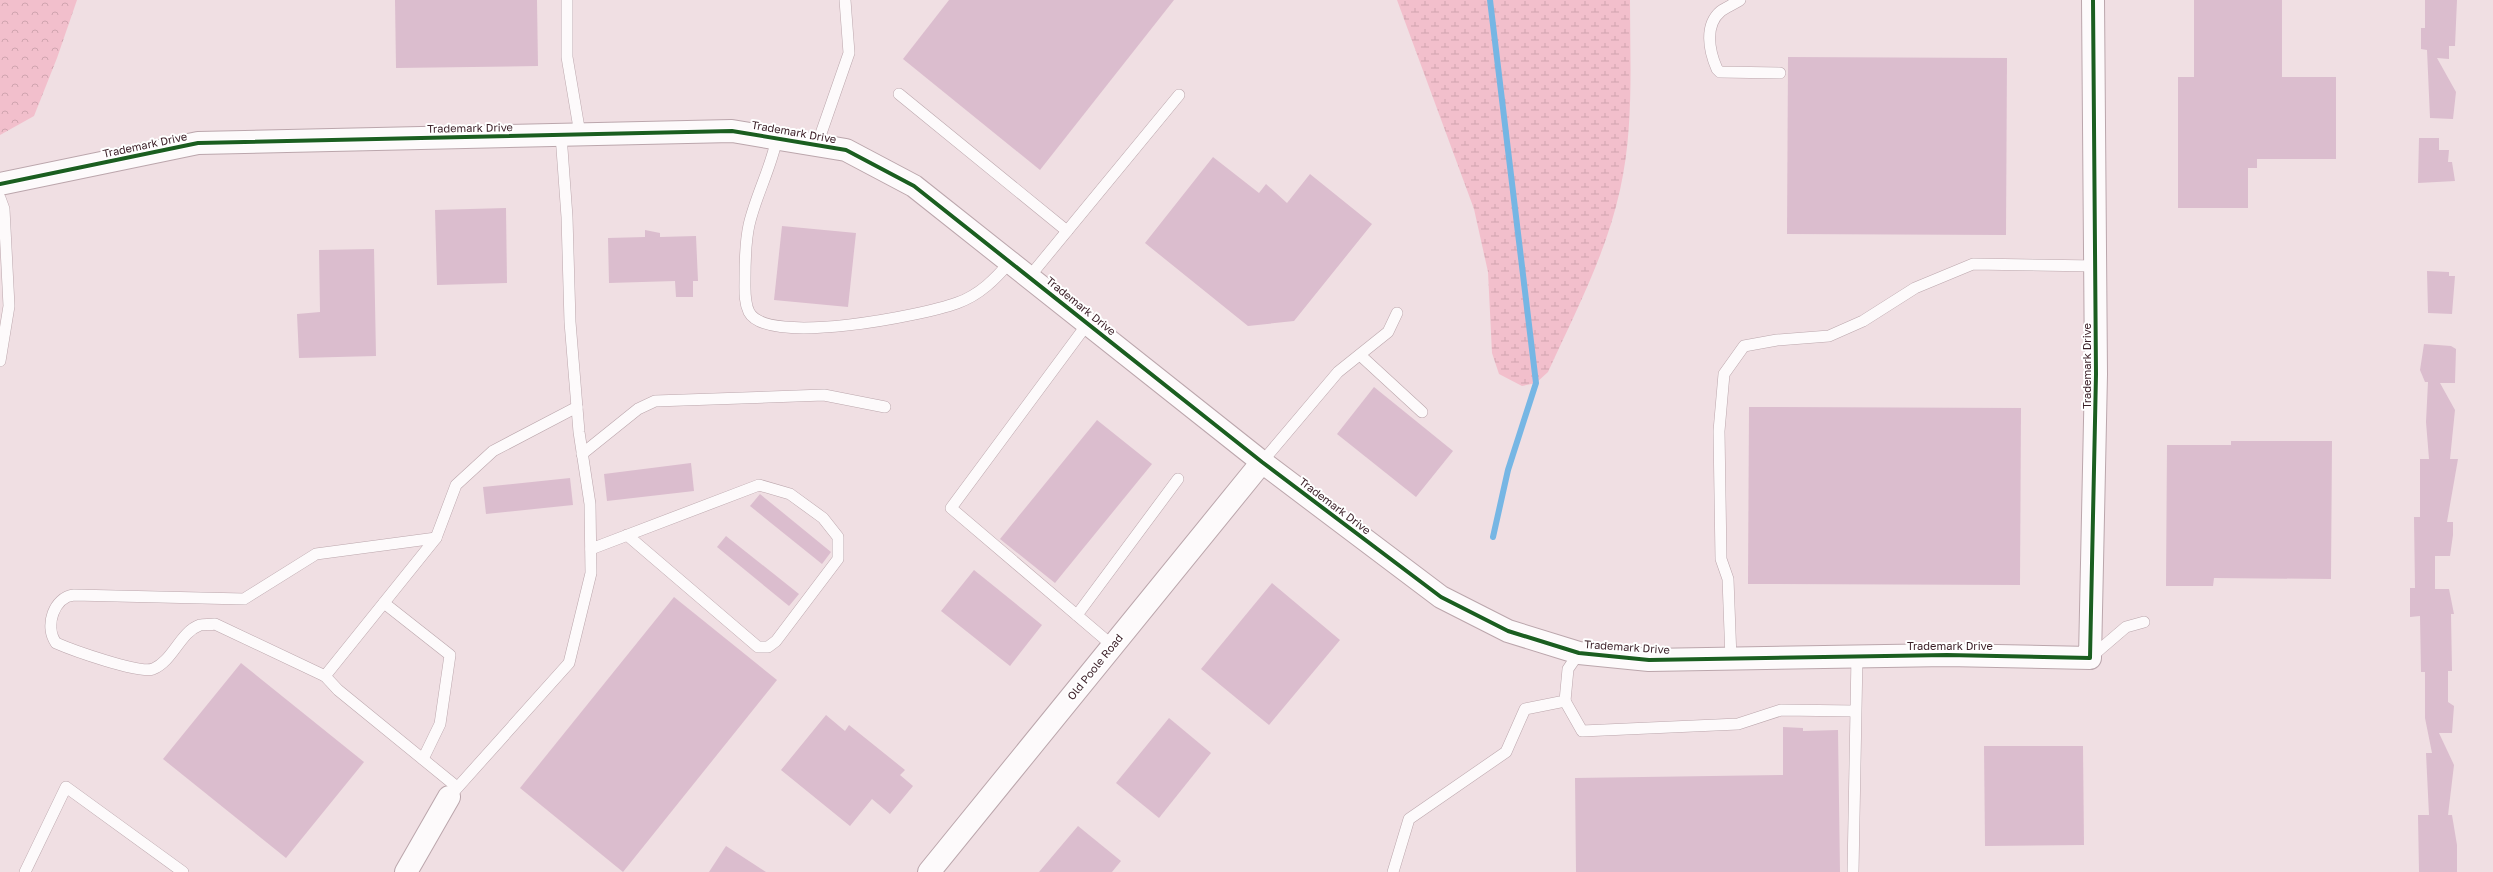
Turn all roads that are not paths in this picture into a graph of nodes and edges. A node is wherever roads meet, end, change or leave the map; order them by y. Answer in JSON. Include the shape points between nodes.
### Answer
{"nodes":[{"id":1,"x":567,"y":0,"type":"edge"},
{"id":2,"x":845,"y":0,"type":"edge"},
{"id":3,"x":1740,"y":0,"type":"edge"},
{"id":4,"x":2093,"y":0,"type":"edge"},
{"id":5,"x":1780,"y":72,"type":"dead end"},
{"id":6,"x":899,"y":94,"type":"dead end"},
{"id":7,"x":1179,"y":95,"type":"dead end"},
{"id":8,"x":570,"y":134,"type":"junction"},
{"id":9,"x":777,"y":138,"type":"junction"},
{"id":10,"x":817,"y":145,"type":"junction"},
{"id":11,"x":0,"y":184,"type":"edge"},
{"id":12,"x":0,"y":198,"type":"edge"},
{"id":13,"x":1067,"y":231,"type":"junction"},
{"id":14,"x":1011,"y":261,"type":"junction"},
{"id":15,"x":2096,"y":266,"type":"junction"},
{"id":16,"x":1030,"y":276,"type":"junction"},
{"id":17,"x":1397,"y":313,"type":"dead end"},
{"id":18,"x":1088,"y":323,"type":"junction"},
{"id":19,"x":1360,"y":355,"type":"junction"},
{"id":20,"x":0,"y":362,"type":"edge"},
{"id":21,"x":885,"y":407,"type":"dead end"},
{"id":22,"x":577,"y":408,"type":"junction"},
{"id":23,"x":1422,"y":412,"type":"dead end"},
{"id":24,"x":582,"y":454,"type":"junction"},
{"id":25,"x":1262,"y":462,"type":"junction"},
{"id":26,"x":1178,"y":479,"type":"dead end"},
{"id":27,"x":627,"y":535,"type":"junction"},
{"id":28,"x":436,"y":538,"type":"junction"},
{"id":29,"x":590,"y":549,"type":"junction"},
{"id":30,"x":384,"y":603,"type":"junction"},
{"id":31,"x":1077,"y":615,"type":"junction"},
{"id":32,"x":2144,"y":622,"type":"dead end"},
{"id":33,"x":1112,"y":646,"type":"junction"},
{"id":34,"x":1579,"y":653,"type":"junction"},
{"id":35,"x":1857,"y":656,"type":"junction"},
{"id":36,"x":2090,"y":658,"type":"junction"},
{"id":37,"x":1731,"y":659,"type":"junction"},
{"id":38,"x":325,"y":676,"type":"junction"},
{"id":39,"x":1566,"y":700,"type":"junction"},
{"id":40,"x":1855,"y":711,"type":"junction"},
{"id":41,"x":423,"y":759,"type":"junction"},
{"id":42,"x":453,"y":792,"type":"junction"},
{"id":43,"x":25,"y":872,"type":"edge"},
{"id":44,"x":183,"y":872,"type":"edge"},
{"id":45,"x":406,"y":872,"type":"edge"},
{"id":46,"x":929,"y":872,"type":"edge"},
{"id":47,"x":1392,"y":872,"type":"edge"},
{"id":48,"x":1853,"y":872,"type":"edge"}],
"edges":[{"from":1,"to":8,"type":"lane"},
{"from":2,"to":10,"type":"lane","via":[[849,53]]},
{"from":3,"to":5,"type":"lane","via":[[1714,19],[1709,38],[1717,69],[1720,72]]},
{"from":4,"to":15,"type":"street","name":"Trademark Drive"},
{"from":6,"to":13,"type":"lane"},
{"from":7,"to":13,"type":"lane"},
{"from":8,"to":9,"type":"street","name":"Trademark Drive","via":[[732,131]]},
{"from":8,"to":11,"type":"street","name":"Trademark Drive","via":[[198,144]]},
{"from":8,"to":22,"type":"lane","via":[[567,217],[570,322]]},
{"from":9,"to":10,"type":"street","name":"Trademark Drive"},
{"from":9,"to":14,"type":"lane","via":[[773,158],[749,224],[745,254],[746,305],[750,314],[757,320],[787,329],[871,323],[957,303],[988,287]]},
{"from":10,"to":14,"type":"street","name":"Trademark Drive","via":[[846,150],[914,186]]},
{"from":12,"to":20,"type":"lane","via":[[4,209],[9,306]]},
{"from":13,"to":16,"type":"lane"},
{"from":14,"to":16,"type":"street","name":"Trademark Drive"},
{"from":15,"to":36,"type":"street","name":"Trademark Drive"},
{"from":15,"to":37,"type":"lane","via":[[1973,264],[1915,288],[1863,320],[1829,336],[1777,340],[1744,346],[1724,374],[1719,431],[1721,559],[1728,579]]},
{"from":16,"to":18,"type":"street","name":"Trademark Drive"},
{"from":17,"to":19,"type":"lane","via":[[1388,332]]},
{"from":18,"to":25,"type":"street","name":"Trademark Drive"},
{"from":18,"to":31,"type":"lane","via":[[951,508]]},
{"from":19,"to":23,"type":"lane"},
{"from":19,"to":25,"type":"lane","via":[[1338,372]]},
{"from":21,"to":24,"type":"lane","via":[[824,395],[655,401],[638,409]]},
{"from":22,"to":24,"type":"lane"},
{"from":22,"to":28,"type":"lane","via":[[493,451],[456,486]]},
{"from":24,"to":29,"type":"lane","via":[[590,504]]},
{"from":25,"to":33,"type":"street","name":"Old Poole Road"},
{"from":25,"to":34,"type":"street","name":"Trademark Drive","via":[[1441,597],[1508,631]]},
{"from":26,"to":31,"type":"lane"},
{"from":27,"to":27,"type":"lane","via":[[759,486],[790,494],[823,518],[838,537],[838,559],[776,641],[768,647],[758,648]]},
{"from":27,"to":29,"type":"lane"},
{"from":28,"to":30,"type":"lane"},
{"from":28,"to":38,"type":"lane","via":[[316,554],[244,599],[66,596],[59,601],[50,631],[56,643],[122,665],[153,669],[193,629],[200,625],[215,624]]},
{"from":29,"to":42,"type":"lane","via":[[590,573],[569,664]]},
{"from":30,"to":38,"type":"lane"},
{"from":30,"to":41,"type":"lane","via":[[450,655],[440,724]]},
{"from":31,"to":33,"type":"lane"},
{"from":32,"to":36,"type":"lane","via":[[2126,627]]},
{"from":33,"to":46,"type":"street","name":"Old Poole Road"},
{"from":34,"to":37,"type":"street","name":"Trademark Drive","via":[[1649,660]]},
{"from":34,"to":39,"type":"lane","via":[[1568,669]]},
{"from":35,"to":36,"type":"street","name":"Trademark Drive","via":[[2015,655]]},
{"from":35,"to":37,"type":"street","name":"Trademark Drive"},
{"from":35,"to":40,"type":"lane"},
{"from":38,"to":41,"type":"lane","via":[[338,690]]},
{"from":39,"to":40,"type":"lane","via":[[1582,731],[1738,724],[1781,710]]},
{"from":39,"to":47,"type":"lane","via":[[1525,710],[1506,752],[1409,819]]},
{"from":40,"to":48,"type":"lane"},
{"from":41,"to":42,"type":"lane"},
{"from":42,"to":45,"type":"street"},
{"from":43,"to":44,"type":"lane","via":[[66,786]]}]}
